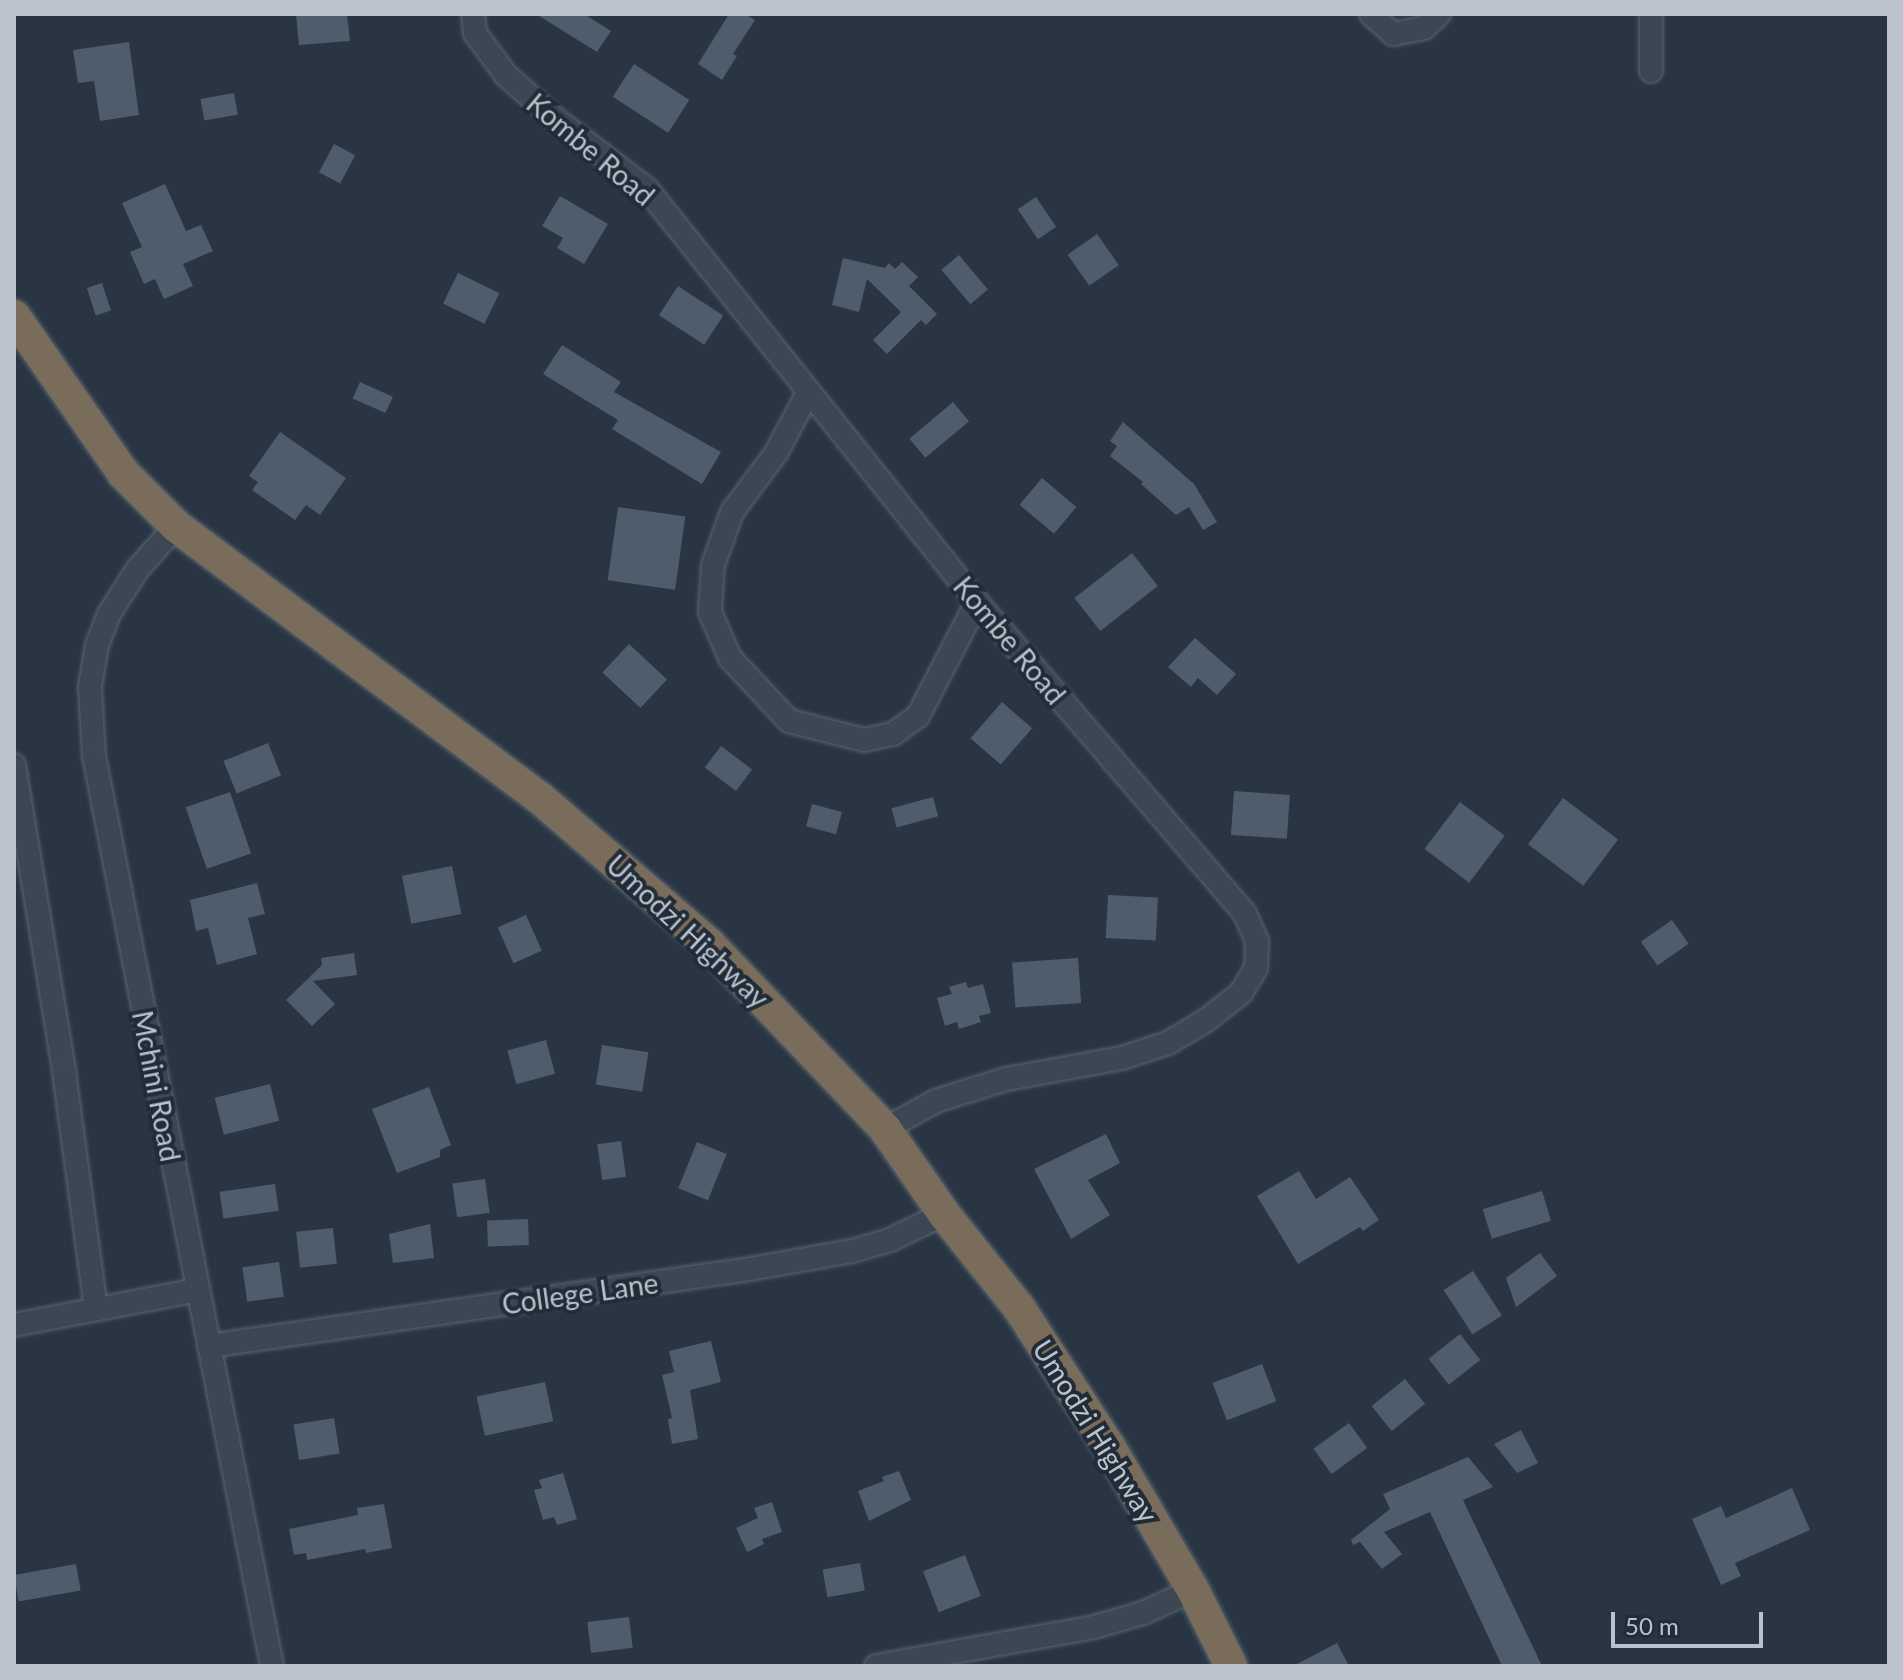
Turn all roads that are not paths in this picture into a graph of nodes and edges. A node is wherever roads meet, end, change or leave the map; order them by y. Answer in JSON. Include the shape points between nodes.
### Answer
{"nodes":[{"id":1,"x":473,"y":14,"type":"edge"},
{"id":2,"x":1371,"y":14,"type":"edge"},
{"id":3,"x":1439,"y":14,"type":"edge"},
{"id":4,"x":1651,"y":14,"type":"edge"},
{"id":5,"x":1651,"y":71,"type":"dead end"},
{"id":6,"x":14,"y":316,"type":"edge"},
{"id":7,"x":808,"y":393,"type":"junction"},
{"id":8,"x":176,"y":526,"type":"junction"},
{"id":9,"x":977,"y":602,"type":"junction"},
{"id":10,"x":14,"y":765,"type":"edge"},
{"id":11,"x":885,"y":1129,"type":"junction"},
{"id":12,"x":944,"y":1214,"type":"junction"},
{"id":13,"x":197,"y":1290,"type":"junction"},
{"id":14,"x":96,"y":1309,"type":"junction"},
{"id":15,"x":14,"y":1325,"type":"edge"},
{"id":16,"x":209,"y":1346,"type":"junction"},
{"id":17,"x":1193,"y":1590,"type":"junction"},
{"id":18,"x":272,"y":1666,"type":"edge"},
{"id":19,"x":876,"y":1666,"type":"edge"},
{"id":20,"x":1231,"y":1666,"type":"edge"}],
"edges":[{"from":1,"to":7,"type":"street","name":"Kombe Road","via":[[475,33],[506,75],[647,189]]},
{"from":2,"to":3,"type":"street","via":[[1393,34],[1424,28]]},
{"from":4,"to":5,"type":"street"},
{"from":6,"to":8,"type":"highway","name":"Umodzi Highway","via":[[123,473]]},
{"from":7,"to":9,"type":"street","name":"Kombe Road"},
{"from":7,"to":9,"type":"street","via":[[776,453],[732,512],[713,565],[710,612],[730,658],[789,721],[864,740],[893,734],[918,716]]},
{"from":8,"to":11,"type":"highway","name":"Umodzi Highway","via":[[541,799],[710,945]]},
{"from":8,"to":13,"type":"street","name":"Mchini Road","via":[[137,570],[109,614],[90,687],[94,756]]},
{"from":9,"to":11,"type":"street","name":"Kombe Road","via":[[1245,914],[1257,941],[1256,968],[1241,993],[1168,1043],[1122,1058],[992,1083],[936,1101]]},
{"from":10,"to":14,"type":"street"},
{"from":11,"to":12,"type":"highway","name":"Umodzi Highway"},
{"from":12,"to":16,"type":"street","name":"College Lane","via":[[852,1251]]},
{"from":12,"to":17,"type":"highway","name":"Umodzi Highway","via":[[1027,1321]]},
{"from":13,"to":14,"type":"street"},
{"from":13,"to":16,"type":"street","name":"Mchini Road"},
{"from":14,"to":15,"type":"street"},
{"from":16,"to":18,"type":"street","name":"Mchini Road"},
{"from":17,"to":19,"type":"street","via":[[1143,1613],[1094,1627]]},
{"from":17,"to":20,"type":"highway","name":"Umodzi Highway"}]}
